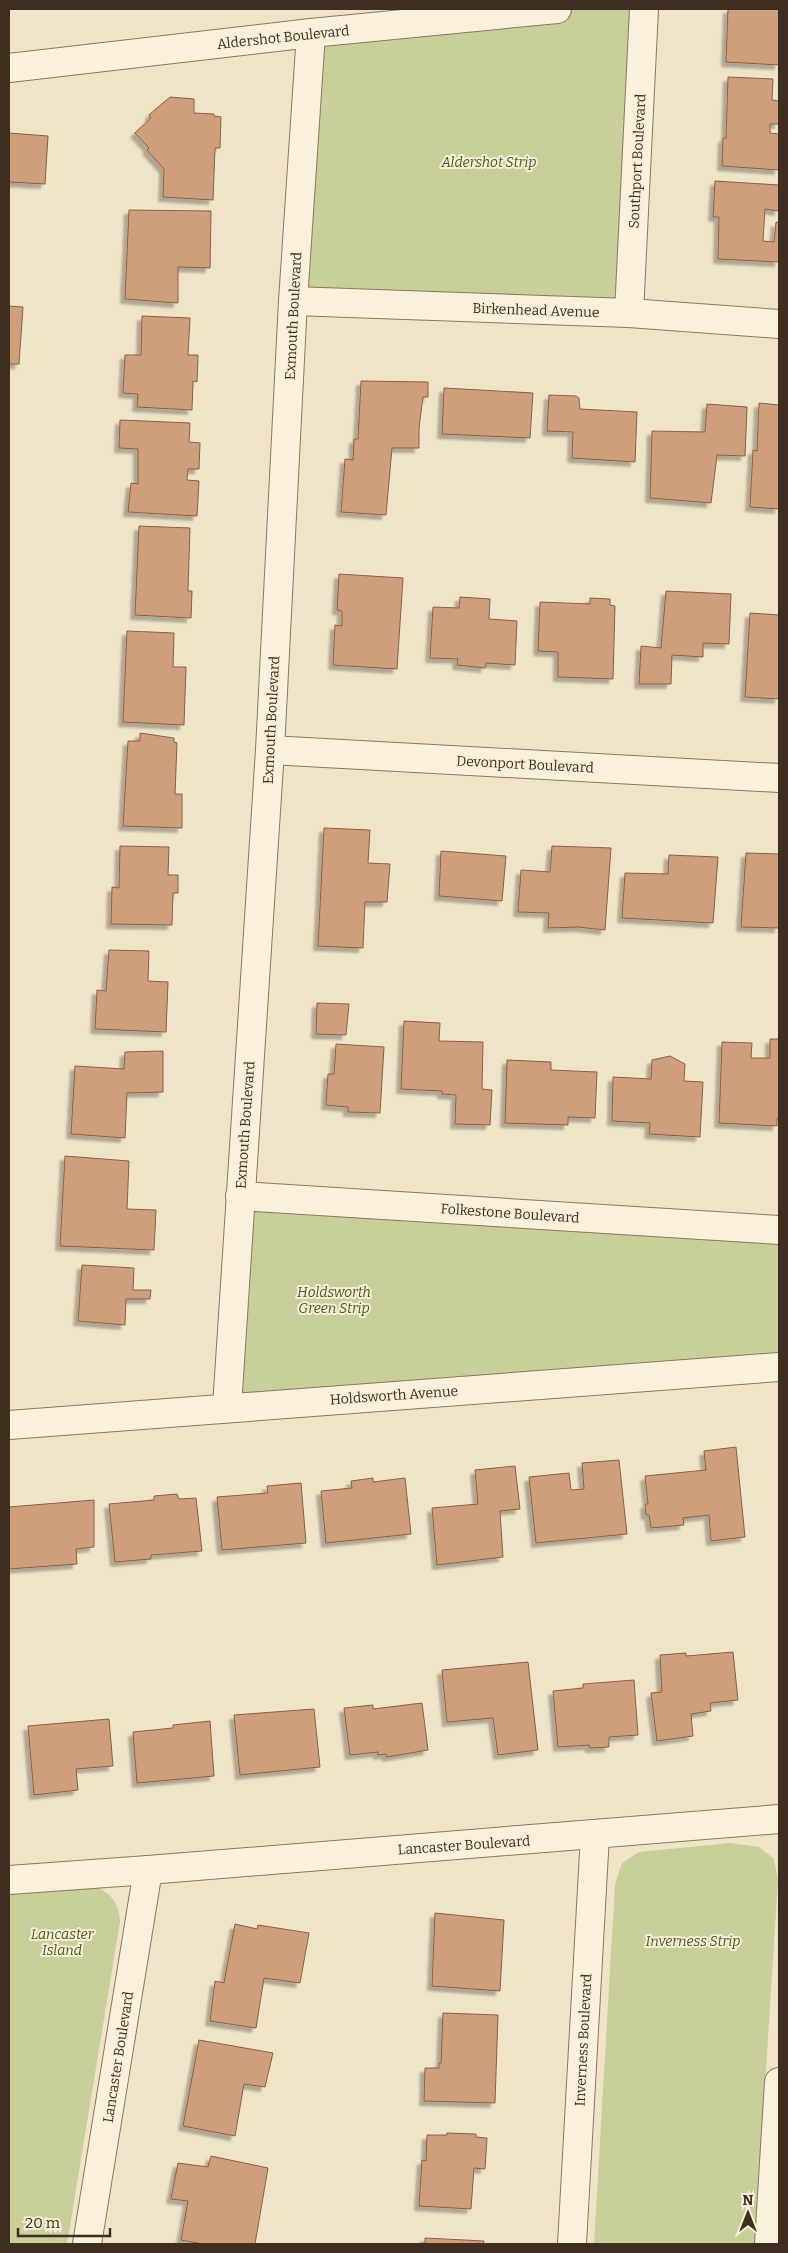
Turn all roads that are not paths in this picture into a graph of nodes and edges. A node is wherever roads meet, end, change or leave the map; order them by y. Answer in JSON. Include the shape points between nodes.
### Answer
{"nodes":[{"id":1,"x":557,"y":9,"type":"edge"},
{"id":2,"x":644,"y":9,"type":"edge"},
{"id":3,"x":311,"y":33,"type":"junction"},
{"id":4,"x":9,"y":68,"type":"edge"},
{"id":5,"x":293,"y":302,"type":"junction"},
{"id":6,"x":629,"y":313,"type":"junction"},
{"id":7,"x":779,"y":324,"type":"edge"},
{"id":8,"x":270,"y":750,"type":"junction"},
{"id":9,"x":779,"y":778,"type":"edge"},
{"id":10,"x":240,"y":1196,"type":"junction"},
{"id":11,"x":779,"y":1230,"type":"edge"},
{"id":12,"x":779,"y":1367,"type":"edge"},
{"id":13,"x":227,"y":1407,"type":"junction"},
{"id":14,"x":9,"y":1425,"type":"edge"},
{"id":15,"x":779,"y":1819,"type":"edge"},
{"id":16,"x":595,"y":1835,"type":"junction"},
{"id":17,"x":148,"y":1870,"type":"junction"},
{"id":18,"x":9,"y":1880,"type":"edge"},
{"id":19,"x":779,"y":2082,"type":"edge"},
{"id":20,"x":87,"y":2244,"type":"edge"},
{"id":21,"x":572,"y":2244,"type":"edge"},
{"id":22,"x":769,"y":2244,"type":"edge"}],
"edges":[{"from":1,"to":3,"type":"street","name":"Aldershot Boulevard"},
{"from":2,"to":6,"type":"street","name":"Southport Boulevard"},
{"from":3,"to":4,"type":"street","name":"Aldershot Boulevard"},
{"from":3,"to":5,"type":"street","name":"Exmouth Boulevard"},
{"from":5,"to":6,"type":"street","name":"Birkenhead Avenue"},
{"from":5,"to":8,"type":"street","name":"Exmouth Boulevard"},
{"from":6,"to":7,"type":"street","name":"Birkenhead Avenue"},
{"from":8,"to":9,"type":"street","name":"Devonport Boulevard"},
{"from":8,"to":10,"type":"street","name":"Exmouth Boulevard"},
{"from":10,"to":11,"type":"street","name":"Folkestone Boulevard"},
{"from":10,"to":13,"type":"street","name":"Exmouth Boulevard"},
{"from":12,"to":13,"type":"street","name":"Holdsworth Avenue"},
{"from":13,"to":14,"type":"street","name":"Holdsworth Avenue"},
{"from":15,"to":16,"type":"street","name":"Lancaster Boulevard"},
{"from":16,"to":17,"type":"street","name":"Lancaster Boulevard"},
{"from":16,"to":21,"type":"street","name":"Inverness Boulevard"},
{"from":17,"to":18,"type":"street","name":"Lancaster Boulevard"},
{"from":17,"to":20,"type":"street","name":"Lancaster Boulevard"},
{"from":19,"to":22,"type":"street"}]}
